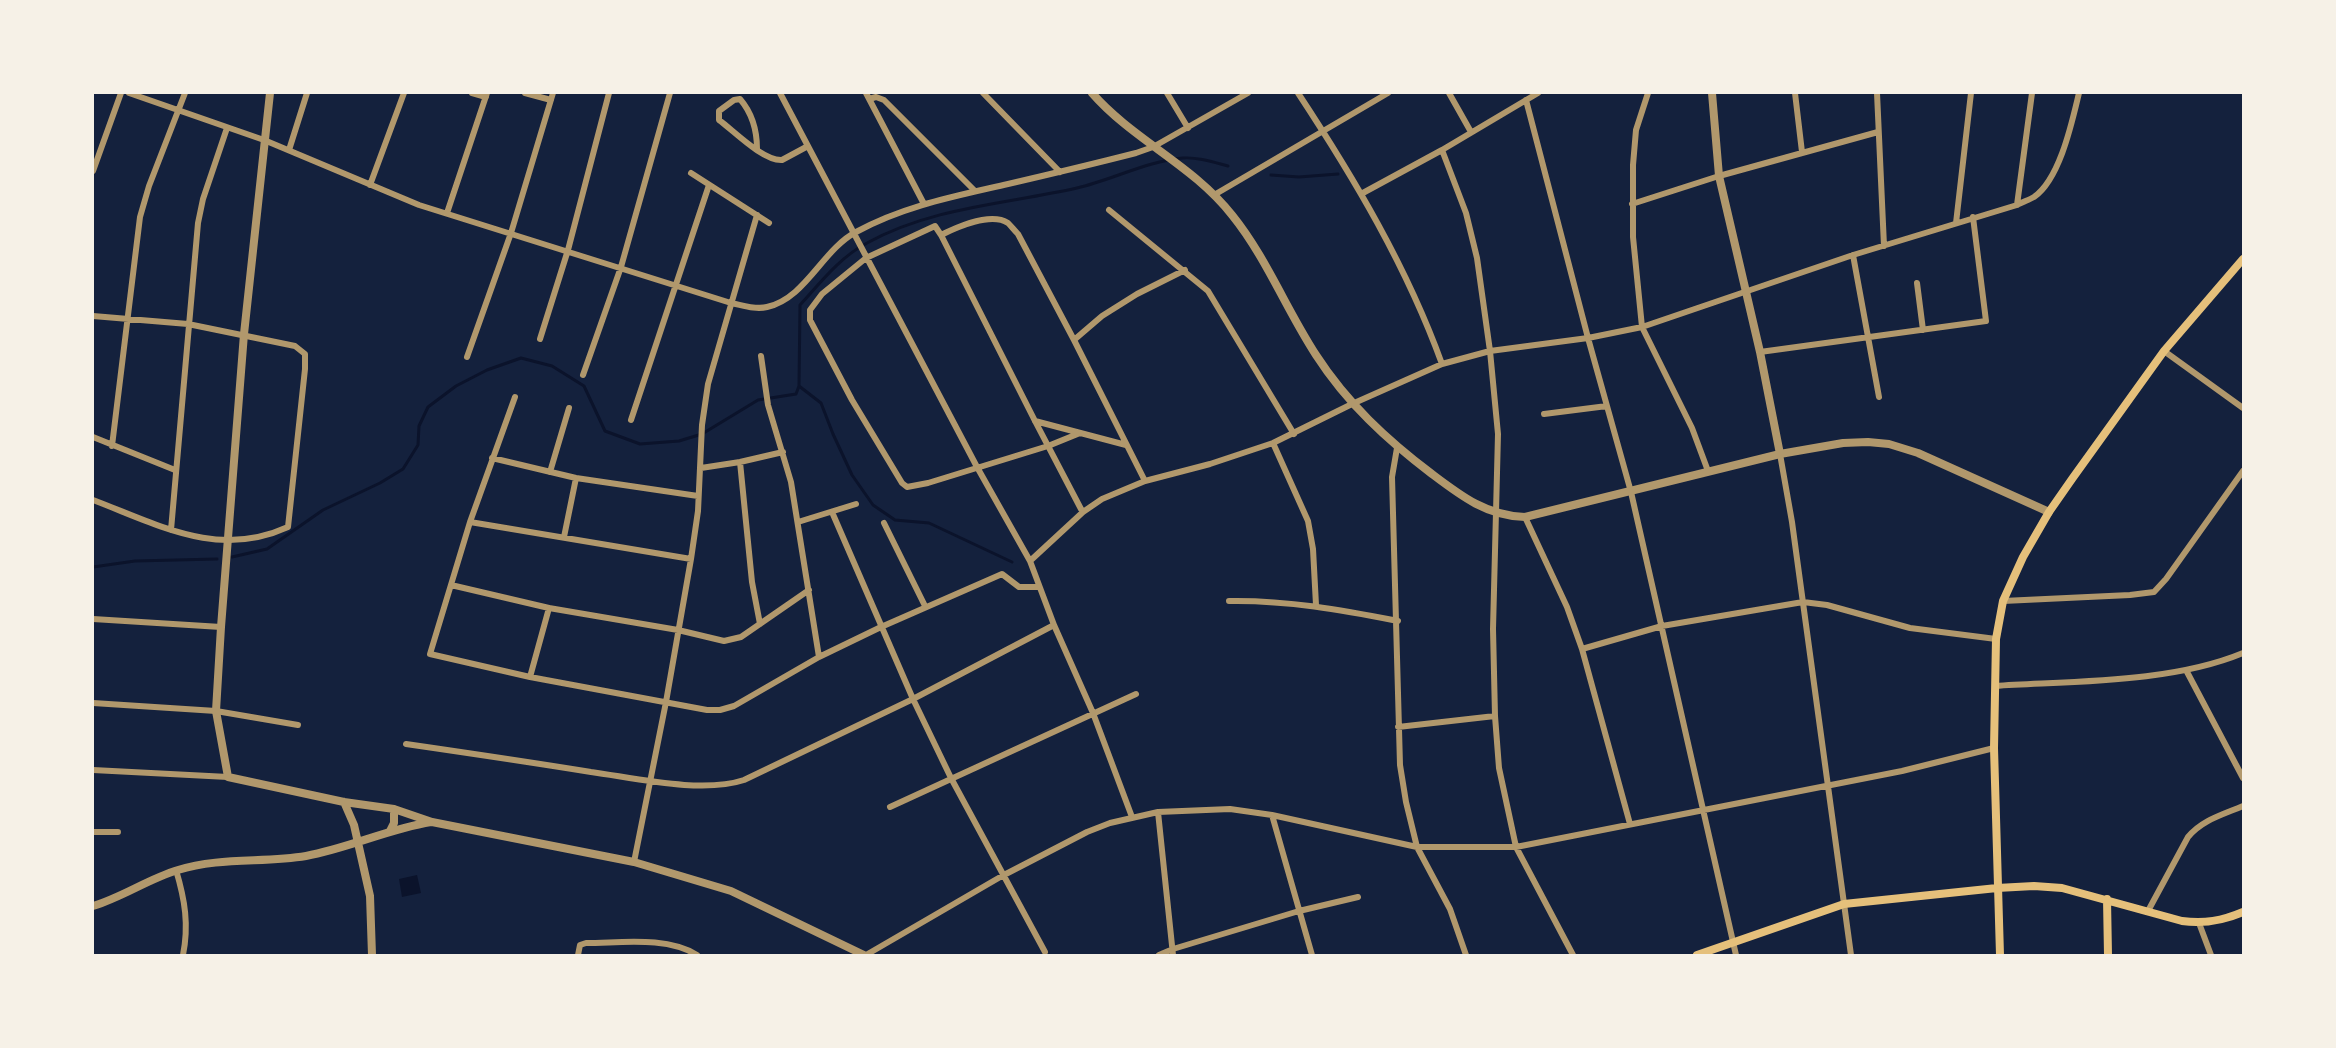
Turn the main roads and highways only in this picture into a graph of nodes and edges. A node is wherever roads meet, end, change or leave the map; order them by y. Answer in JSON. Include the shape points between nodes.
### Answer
{"nodes":[{"id":1,"x":2243,"y":259,"type":"edge"},
{"id":2,"x":1997,"y":888,"type":"junction"},
{"id":3,"x":2107,"y":899,"type":"junction"},
{"id":4,"x":2243,"y":912,"type":"edge"},
{"id":5,"x":1698,"y":955,"type":"edge"},
{"id":6,"x":2000,"y":955,"type":"edge"},
{"id":7,"x":2108,"y":955,"type":"edge"}],
"edges":[{"from":1,"to":2,"type":"main road","via":[[2164,351],[2049,512],[2003,601],[1996,639],[1995,686]]},
{"from":2,"to":3,"type":"main road","via":[[2062,888]]},
{"from":2,"to":5,"type":"main road","via":[[1844,904]]},
{"from":2,"to":6,"type":"main road"},
{"from":3,"to":4,"type":"main road","via":[[2199,923]]},
{"from":3,"to":7,"type":"main road"}]}
